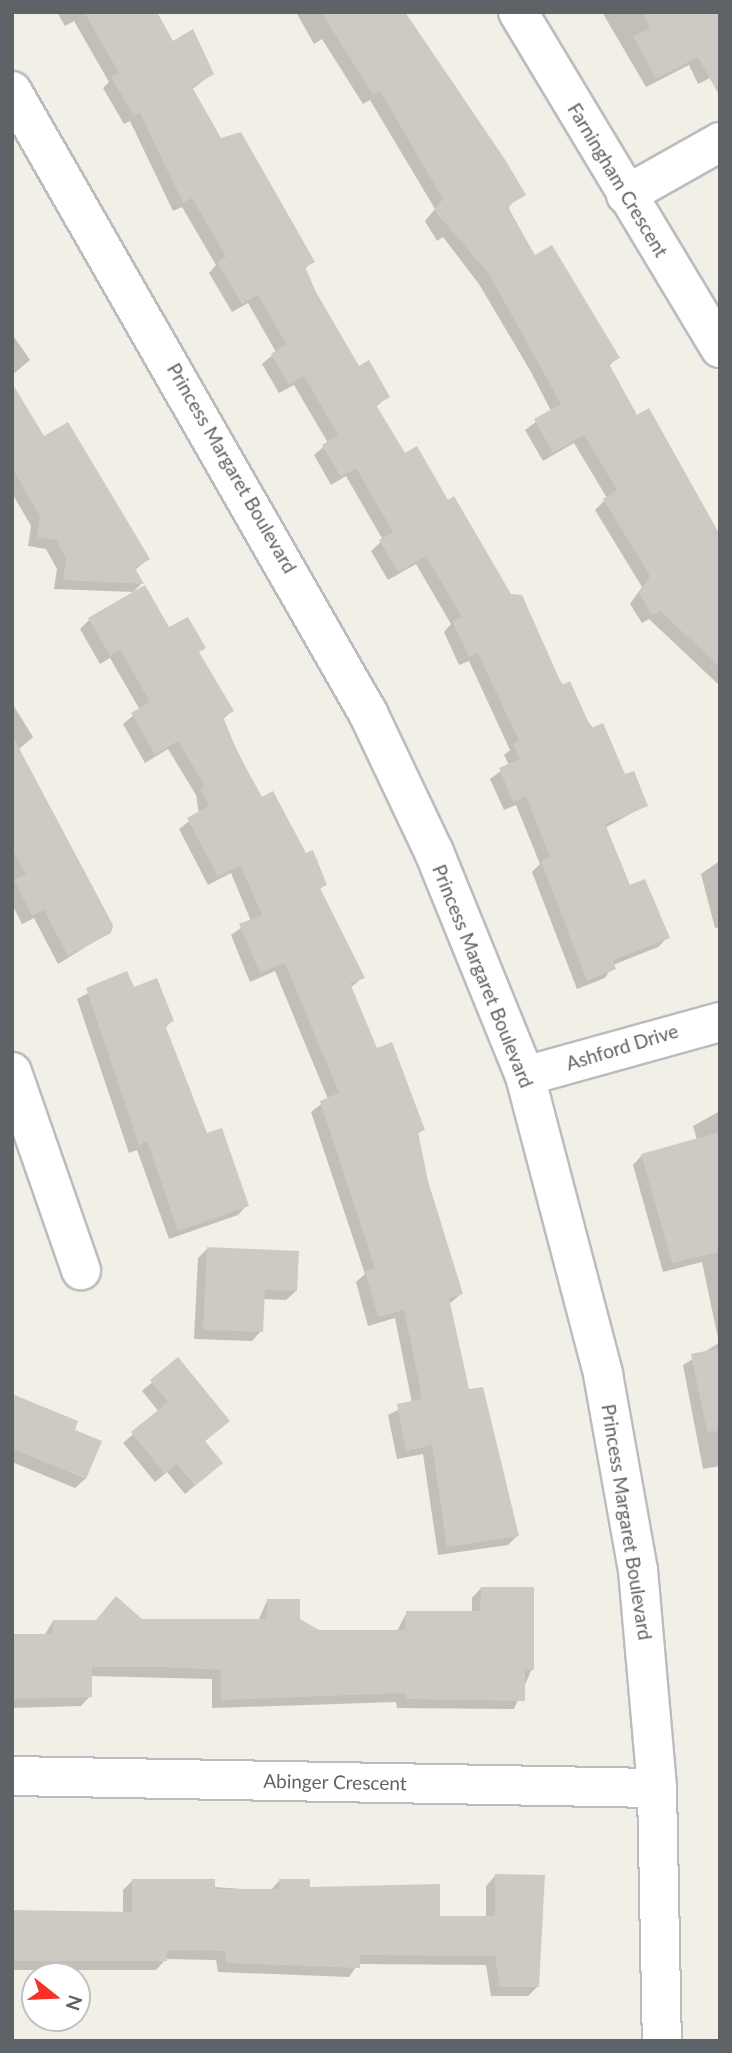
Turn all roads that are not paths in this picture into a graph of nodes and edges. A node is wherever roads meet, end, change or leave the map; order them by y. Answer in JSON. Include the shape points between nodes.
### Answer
{"nodes":[{"id":1,"x":518,"y":12,"type":"edge"},
{"id":2,"x":12,"y":91,"type":"edge"},
{"id":3,"x":720,"y":142,"type":"edge"},
{"id":4,"x":626,"y":195,"type":"junction"},
{"id":5,"x":720,"y":348,"type":"edge"},
{"id":6,"x":720,"y":1022,"type":"edge"},
{"id":7,"x":12,"y":1072,"type":"edge"},
{"id":8,"x":525,"y":1076,"type":"junction"},
{"id":9,"x":81,"y":1270,"type":"dead end"},
{"id":10,"x":12,"y":1776,"type":"edge"},
{"id":11,"x":657,"y":1788,"type":"junction"},
{"id":12,"x":662,"y":2041,"type":"edge"}],
"edges":[{"from":1,"to":4,"type":"street","name":"Farningham Crescent"},
{"from":2,"to":8,"type":"street","name":"Princess Margaret Boulevard","via":[[368,713],[434,852]]},
{"from":3,"to":4,"type":"street"},
{"from":4,"to":5,"type":"street","name":"Farningham Crescent"},
{"from":6,"to":8,"type":"street","name":"Ashford Drive"},
{"from":7,"to":9,"type":"street"},
{"from":8,"to":11,"type":"street","name":"Princess Margaret Boulevard","via":[[579,1268],[621,1463],[651,1683]]},
{"from":10,"to":11,"type":"street","name":"Abinger Crescent"},
{"from":11,"to":12,"type":"street","name":"Princess Margaret Boulevard"}]}
